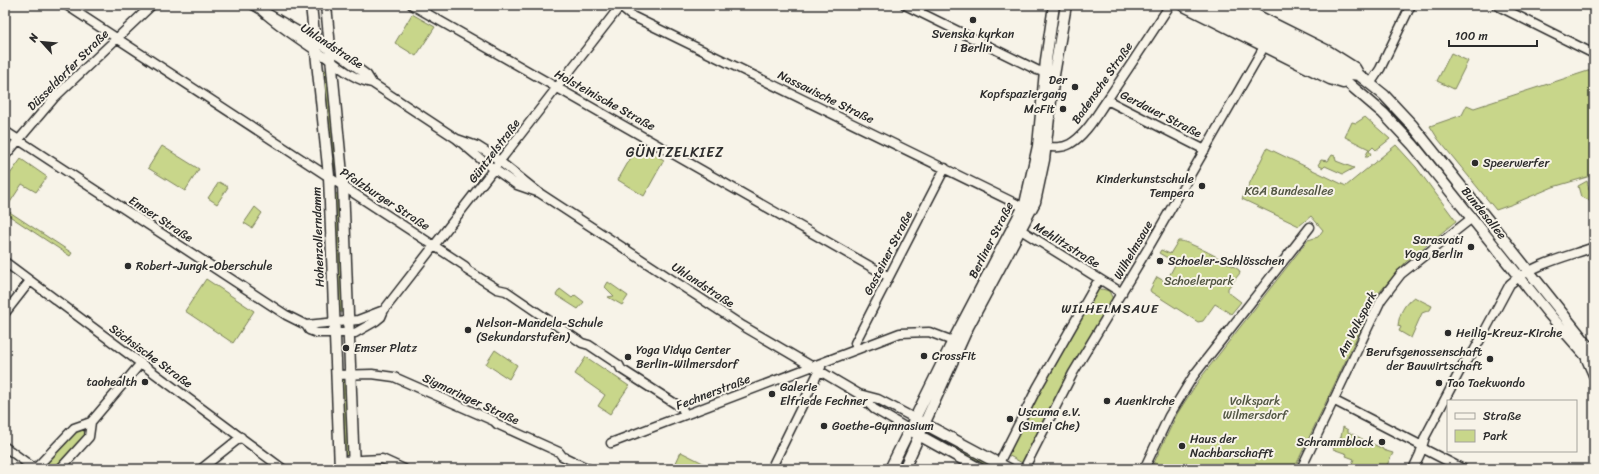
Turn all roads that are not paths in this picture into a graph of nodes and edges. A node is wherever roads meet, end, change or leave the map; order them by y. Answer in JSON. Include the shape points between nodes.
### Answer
{"nodes":[{"id":1,"x":66,"y":5,"type":"edge"},
{"id":2,"x":152,"y":5,"type":"edge"},
{"id":3,"x":253,"y":5,"type":"edge"},
{"id":4,"x":311,"y":5,"type":"edge"},
{"id":5,"x":326,"y":5,"type":"edge"},
{"id":6,"x":412,"y":5,"type":"edge"},
{"id":7,"x":905,"y":5,"type":"edge"},
{"id":8,"x":1054,"y":5,"type":"edge"},
{"id":9,"x":1066,"y":5,"type":"edge"},
{"id":10,"x":1170,"y":5,"type":"edge"},
{"id":11,"x":1182,"y":5,"type":"edge"},
{"id":12,"x":1200,"y":5,"type":"edge"},
{"id":13,"x":1218,"y":5,"type":"edge"},
{"id":14,"x":1236,"y":5,"type":"edge"},
{"id":15,"x":1411,"y":5,"type":"edge"},
{"id":16,"x":1496,"y":5,"type":"edge"},
{"id":17,"x":619,"y":6,"type":"edge"},
{"id":18,"x":262,"y":11,"type":"junction"},
{"id":19,"x":116,"y":38,"type":"junction"},
{"id":20,"x":314,"y":40,"type":"junction"},
{"id":21,"x":1265,"y":45,"type":"junction"},
{"id":22,"x":330,"y":49,"type":"junction"},
{"id":23,"x":316,"y":51,"type":"junction"},
{"id":24,"x":1594,"y":54,"type":"edge"},
{"id":25,"x":331,"y":61,"type":"junction"},
{"id":26,"x":1049,"y":74,"type":"junction"},
{"id":27,"x":1359,"y":75,"type":"junction"},
{"id":28,"x":372,"y":83,"type":"junction"},
{"id":29,"x":1347,"y":84,"type":"junction"},
{"id":30,"x":1370,"y":84,"type":"junction"},
{"id":31,"x":557,"y":87,"type":"junction"},
{"id":32,"x":1107,"y":100,"type":"junction"},
{"id":33,"x":5,"y":131,"type":"edge"},
{"id":34,"x":457,"y":139,"type":"junction"},
{"id":35,"x":18,"y":140,"type":"junction"},
{"id":36,"x":1042,"y":146,"type":"junction"},
{"id":37,"x":1205,"y":150,"type":"junction"},
{"id":38,"x":5,"y":156,"type":"edge"},
{"id":39,"x":500,"y":161,"type":"junction"},
{"id":40,"x":946,"y":168,"type":"junction"},
{"id":41,"x":494,"y":169,"type":"junction"},
{"id":42,"x":329,"y":176,"type":"junction"},
{"id":43,"x":342,"y":186,"type":"junction"},
{"id":44,"x":538,"y":192,"type":"junction"},
{"id":45,"x":1023,"y":207,"type":"junction"},
{"id":46,"x":1472,"y":218,"type":"junction"},
{"id":47,"x":1310,"y":227,"type":"dead end"},
{"id":48,"x":1021,"y":230,"type":"junction"},
{"id":49,"x":435,"y":246,"type":"junction"},
{"id":50,"x":1594,"y":246,"type":"edge"},
{"id":51,"x":5,"y":262,"type":"edge"},
{"id":52,"x":1529,"y":271,"type":"junction"},
{"id":53,"x":889,"y":277,"type":"junction"},
{"id":54,"x":1519,"y":277,"type":"junction"},
{"id":55,"x":1099,"y":278,"type":"junction"},
{"id":56,"x":30,"y":281,"type":"junction"},
{"id":57,"x":1122,"y":293,"type":"junction"},
{"id":58,"x":384,"y":310,"type":"junction"},
{"id":59,"x":5,"y":313,"type":"edge"},
{"id":60,"x":349,"y":321,"type":"junction"},
{"id":61,"x":334,"y":323,"type":"junction"},
{"id":62,"x":306,"y":325,"type":"junction"},
{"id":63,"x":349,"y":333,"type":"junction"},
{"id":64,"x":335,"y":334,"type":"junction"},
{"id":65,"x":1578,"y":335,"type":"junction"},
{"id":66,"x":953,"y":341,"type":"junction"},
{"id":67,"x":1594,"y":346,"type":"edge"},
{"id":68,"x":857,"y":349,"type":"junction"},
{"id":69,"x":1590,"y":355,"type":"edge"},
{"id":70,"x":141,"y":363,"type":"junction"},
{"id":71,"x":1594,"y":365,"type":"edge"},
{"id":72,"x":816,"y":369,"type":"junction"},
{"id":73,"x":350,"y":375,"type":"junction"},
{"id":74,"x":1594,"y":375,"type":"edge"},
{"id":75,"x":336,"y":376,"type":"junction"},
{"id":76,"x":859,"y":394,"type":"junction"},
{"id":77,"x":1333,"y":400,"type":"junction"},
{"id":78,"x":685,"y":415,"type":"junction"},
{"id":79,"x":916,"y":419,"type":"junction"},
{"id":80,"x":91,"y":422,"type":"junction"},
{"id":81,"x":925,"y":424,"type":"junction"},
{"id":82,"x":910,"y":430,"type":"junction"},
{"id":83,"x":920,"y":435,"type":"junction"},
{"id":84,"x":241,"y":437,"type":"junction"},
{"id":85,"x":611,"y":443,"type":"dead end"},
{"id":86,"x":5,"y":446,"type":"edge"},
{"id":87,"x":1422,"y":447,"type":"junction"},
{"id":88,"x":354,"y":464,"type":"edge"},
{"id":89,"x":340,"y":465,"type":"edge"},
{"id":90,"x":573,"y":465,"type":"edge"},
{"id":91,"x":998,"y":466,"type":"edge"},
{"id":92,"x":35,"y":469,"type":"edge"},
{"id":93,"x":60,"y":469,"type":"edge"},
{"id":94,"x":201,"y":469,"type":"edge"},
{"id":95,"x":283,"y":469,"type":"edge"},
{"id":96,"x":404,"y":469,"type":"edge"},
{"id":97,"x":589,"y":469,"type":"edge"},
{"id":98,"x":772,"y":469,"type":"edge"},
{"id":99,"x":890,"y":469,"type":"edge"},
{"id":100,"x":904,"y":469,"type":"edge"},
{"id":101,"x":980,"y":469,"type":"edge"},
{"id":102,"x":1010,"y":469,"type":"edge"},
{"id":103,"x":1024,"y":469,"type":"edge"},
{"id":104,"x":1144,"y":469,"type":"edge"},
{"id":105,"x":1301,"y":469,"type":"edge"},
{"id":106,"x":1412,"y":469,"type":"edge"},
{"id":107,"x":1463,"y":469,"type":"edge"}],
"edges":[{"from":1,"to":19,"type":"street","name":"Pfalzburger Straße"},
{"from":2,"to":19,"type":"street","name":"Düsseldorfer Straße"},
{"from":3,"to":18,"type":"street","name":"Uhlandstraße"},
{"from":4,"to":20,"type":"main road","name":"Hohenzollerndamm"},
{"from":5,"to":22,"type":"main road"},
{"from":6,"to":31,"type":"street","name":"Holsteinische Straße"},
{"from":7,"to":26,"type":"street"},
{"from":8,"to":26,"type":"main road","name":"Berliner Straße"},
{"from":9,"to":26,"type":"main road","name":"Berliner Straße"},
{"from":10,"to":32,"type":"street","name":"Badensche Straße"},
{"from":11,"to":21,"type":"main road","name":"Bundesallee"},
{"from":12,"to":29,"type":"main road","name":"Bundesallee","via":[[1321,64]]},
{"from":13,"to":27,"type":"main road","name":"Bundesallee","via":[[1323,57],[1351,74]]},
{"from":14,"to":27,"type":"main road","name":"Bundesallee","via":[[1333,53],[1355,68]]},
{"from":15,"to":30,"type":"street"},
{"from":16,"to":24,"type":"street"},
{"from":17,"to":31,"type":"street","name":"Güntzelstraße"},
{"from":17,"to":40,"type":"street","name":"Nassauische Straße","via":[[630,15]]},
{"from":18,"to":20,"type":"street","name":"Uhlandstraße"},
{"from":18,"to":23,"type":"street","name":"Uhlandstraße"},
{"from":19,"to":35,"type":"street","name":"Düsseldorfer Straße","via":[[55,97]]},
{"from":19,"to":42,"type":"street","name":"Pfalzburger Straße"},
{"from":20,"to":22,"type":"street","name":"Uhlandstraße"},
{"from":20,"to":23,"type":"main road","name":"Hohenzollerndamm"},
{"from":21,"to":29,"type":"main road","name":"Bundesallee","via":[[1330,79]]},
{"from":21,"to":37,"type":"street","name":"Wilhelmsaue"},
{"from":22,"to":25,"type":"main road"},
{"from":22,"to":28,"type":"street","name":"Uhlandstraße","via":[[367,75]]},
{"from":23,"to":25,"type":"street","name":"Uhlandstraße"},
{"from":23,"to":42,"type":"main road","name":"Hohenzollerndamm"},
{"from":25,"to":28,"type":"street","name":"Uhlandstraße","via":[[362,82]]},
{"from":25,"to":43,"type":"main road"},
{"from":26,"to":36,"type":"main road","name":"Berliner Straße"},
{"from":27,"to":30,"type":"main road","name":"Bundesallee"},
{"from":28,"to":34,"type":"street","name":"Uhlandstraße"},
{"from":29,"to":46,"type":"main road","name":"Bundesallee","via":[[1401,132]]},
{"from":30,"to":52,"type":"main road","name":"Bundesallee","via":[[1413,126]]},
{"from":31,"to":39,"type":"street","name":"Güntzelstraße"},
{"from":31,"to":53,"type":"street","name":"Holsteinische Straße"},
{"from":32,"to":36,"type":"street","name":"Badensche Straße","via":[[1074,141],[1061,147]]},
{"from":32,"to":37,"type":"street","name":"Gerdauer Straße"},
{"from":33,"to":35,"type":"street","name":"Emser Straße"},
{"from":34,"to":39,"type":"street","name":"Uhlandstraße","via":[[477,146]]},
{"from":34,"to":41,"type":"street","name":"Uhlandstraße"},
{"from":35,"to":38,"type":"street","name":"Düsseldorfer Straße"},
{"from":35,"to":62,"type":"street","name":"Emser Straße","via":[[286,315]]},
{"from":36,"to":45,"type":"main road","name":"Berliner Straße"},
{"from":36,"to":48,"type":"main road","name":"Berliner Straße","via":[[1035,202]]},
{"from":37,"to":57,"type":"street","name":"Wilhelmsaue"},
{"from":39,"to":41,"type":"street","name":"Güntzelstraße"},
{"from":39,"to":44,"type":"street","name":"Uhlandstraße"},
{"from":40,"to":45,"type":"street","name":"Nassauische Straße"},
{"from":40,"to":53,"type":"street","name":"Gasteiner Straße"},
{"from":41,"to":44,"type":"street","name":"Uhlandstraße","via":[[522,188]]},
{"from":41,"to":49,"type":"street","name":"Güntzelstraße"},
{"from":42,"to":43,"type":"street","name":"Pfalzburger Straße"},
{"from":42,"to":61,"type":"main road","name":"Hohenzollerndamm"},
{"from":43,"to":49,"type":"street","name":"Pfalzburger Straße"},
{"from":43,"to":60,"type":"main road"},
{"from":44,"to":72,"type":"street","name":"Uhlandstraße","via":[[743,326]]},
{"from":45,"to":66,"type":"main road","name":"Berliner Straße"},
{"from":46,"to":54,"type":"main road","name":"Bundesallee"},
{"from":46,"to":77,"type":"street","name":"Am Volkspark","via":[[1411,266],[1386,294],[1374,312]]},
{"from":47,"to":104,"type":"street","via":[[1194,375],[1169,416]]},
{"from":48,"to":55,"type":"street","name":"Mehlitzstraße"},
{"from":48,"to":81,"type":"main road","name":"Berliner Straße","via":[[968,328]]},
{"from":49,"to":58,"type":"street","name":"Güntzelstraße"},
{"from":49,"to":78,"type":"street","name":"Pfalzburger Straße","via":[[490,284],[506,291],[577,340],[619,365],[621,369],[682,408]]},
{"from":50,"to":52,"type":"street"},
{"from":51,"to":56,"type":"street","name":"Sächsische Straße"},
{"from":52,"to":54,"type":"street"},
{"from":52,"to":65,"type":"main road","name":"Bundesallee"},
{"from":53,"to":68,"type":"street","name":"Gasteiner Straße","via":[[855,343]]},
{"from":54,"to":69,"type":"main road","name":"Bundesallee"},
{"from":54,"to":87,"type":"street","via":[[1506,290],[1474,351],[1463,365]]},
{"from":55,"to":57,"type":"street","name":"Mehlitzstraße"},
{"from":55,"to":91,"type":"street","name":"Wilhelmsaue","via":[[1037,388]]},
{"from":56,"to":59,"type":"street"},
{"from":56,"to":70,"type":"street","name":"Sächsische Straße"},
{"from":57,"to":103,"type":"street","name":"Wilhelmsaue","via":[[1074,373]]},
{"from":58,"to":60,"type":"street","name":"Güntzelstraße"},
{"from":58,"to":63,"type":"street","name":"Güntzelstraße","via":[[381,317],[369,326],[359,332]]},
{"from":60,"to":61,"type":"street","name":"Güntzelstraße"},
{"from":60,"to":63,"type":"main road"},
{"from":61,"to":62,"type":"street"},
{"from":61,"to":64,"type":"main road","name":"Hohenzollerndamm"},
{"from":62,"to":64,"type":"street","name":"Emser Straße","via":[[309,330],[317,333]]},
{"from":63,"to":64,"type":"street","name":"Güntzelstraße"},
{"from":63,"to":73,"type":"main road"},
{"from":64,"to":75,"type":"main road","name":"Hohenzollerndamm"},
{"from":65,"to":67,"type":"main road"},
{"from":65,"to":69,"type":"main road","name":"Bundesallee"},
{"from":66,"to":68,"type":"street","via":[[929,332],[918,332],[900,334]]},
{"from":66,"to":79,"type":"main road","name":"Berliner Straße"},
{"from":68,"to":72,"type":"street","via":[[823,362]]},
{"from":69,"to":71,"type":"main road","name":"Bundesallee"},
{"from":69,"to":74,"type":"main road"},
{"from":70,"to":80,"type":"street"},
{"from":70,"to":84,"type":"street","name":"Sächsische Straße"},
{"from":72,"to":76,"type":"street","name":"Uhlandstraße"},
{"from":72,"to":78,"type":"street","name":"Fechnerstraße"},
{"from":72,"to":98,"type":"street"},
{"from":73,"to":75,"type":"street","name":"Sigmaringer Straße"},
{"from":73,"to":88,"type":"main road"},
{"from":73,"to":90,"type":"street","name":"Sigmaringer Straße","via":[[394,377],[559,452]]},
{"from":75,"to":89,"type":"main road","name":"Hohenzollerndamm"},
{"from":76,"to":79,"type":"street","name":"Uhlandstraße","via":[[878,399]]},
{"from":76,"to":82,"type":"street","name":"Uhlandstraße","via":[[874,409]]},
{"from":77,"to":87,"type":"street"},
{"from":77,"to":105,"type":"street","name":"Am Volkspark"},
{"from":78,"to":85,"type":"street","name":"Fechnerstraße"},
{"from":79,"to":81,"type":"main road","name":"Uhlandstraße"},
{"from":79,"to":82,"type":"main road","name":"Berliner Straße"},
{"from":80,"to":92,"type":"street","via":[[74,428]]},
{"from":80,"to":93,"type":"street","via":[[89,437]]},
{"from":81,"to":83,"type":"main road","name":"Berliner Straße"},
{"from":81,"to":91,"type":"main road","name":"Uhlandstraße"},
{"from":82,"to":83,"type":"main road","name":"Uhlandstraße"},
{"from":82,"to":99,"type":"main road","name":"Berliner Straße"},
{"from":83,"to":100,"type":"main road","name":"Berliner Straße"},
{"from":83,"to":101,"type":"main road","name":"Uhlandstraße"},
{"from":84,"to":94,"type":"street"},
{"from":84,"to":95,"type":"street","name":"Sächsische Straße"},
{"from":86,"to":92,"type":"street"},
{"from":87,"to":106,"type":"street"},
{"from":87,"to":107,"type":"street"},
{"from":88,"to":89,"type":"street"},
{"from":88,"to":96,"type":"street","via":[[382,459]]},
{"from":90,"to":97,"type":"street","name":"Sigmaringer Straße"},
{"from":91,"to":102,"type":"main road","name":"Uhlandstraße"}]}
